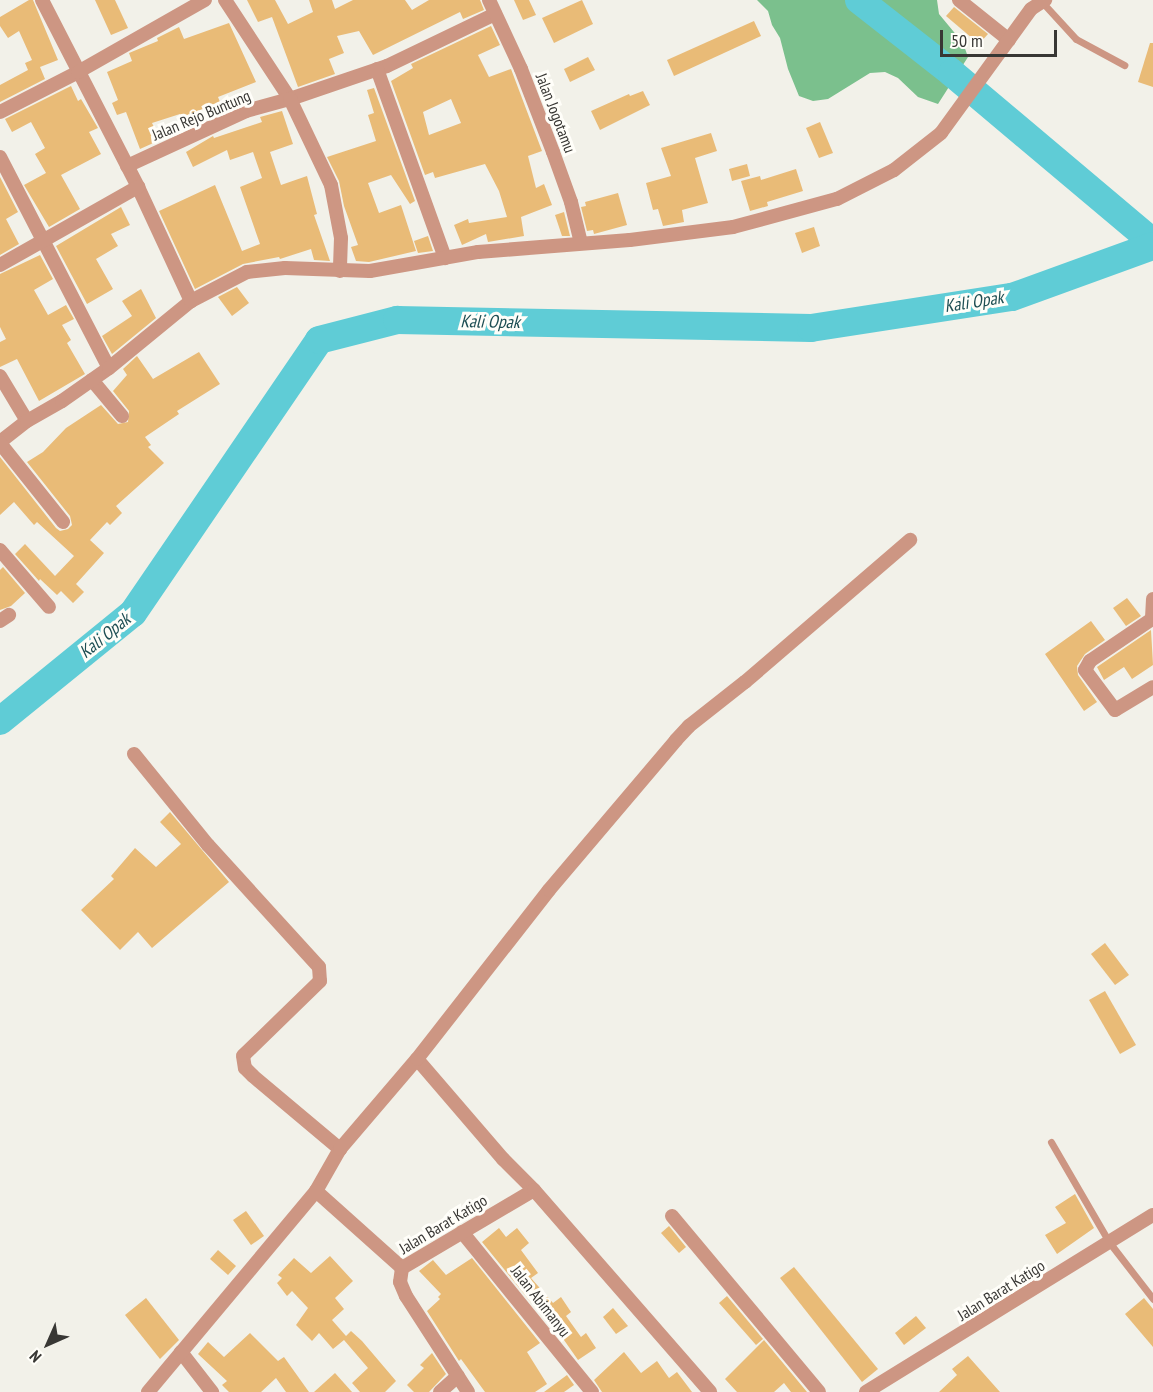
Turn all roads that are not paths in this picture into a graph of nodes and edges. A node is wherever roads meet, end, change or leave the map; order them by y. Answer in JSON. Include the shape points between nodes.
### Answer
{"nodes":[{"id":1,"x":42,"y":0,"type":"edge"},
{"id":2,"x":205,"y":0,"type":"edge"},
{"id":3,"x":225,"y":0,"type":"edge"},
{"id":4,"x":489,"y":0,"type":"edge"},
{"id":5,"x":959,"y":0,"type":"edge"},
{"id":6,"x":1043,"y":1,"type":"edge"},
{"id":7,"x":495,"y":14,"type":"junction"},
{"id":8,"x":1009,"y":40,"type":"junction"},
{"id":9,"x":1124,"y":65,"type":"dead end"},
{"id":10,"x":377,"y":69,"type":"junction"},
{"id":11,"x":78,"y":72,"type":"junction"},
{"id":12,"x":290,"y":99,"type":"junction"},
{"id":13,"x":0,"y":112,"type":"edge"},
{"id":14,"x":0,"y":157,"type":"edge"},
{"id":15,"x":127,"y":166,"type":"junction"},
{"id":16,"x":138,"y":187,"type":"junction"},
{"id":17,"x":44,"y":240,"type":"junction"},
{"id":18,"x":581,"y":243,"type":"junction"},
{"id":19,"x":445,"y":258,"type":"junction"},
{"id":20,"x":0,"y":265,"type":"edge"},
{"id":21,"x":340,"y":271,"type":"junction"},
{"id":22,"x":191,"y":301,"type":"junction"},
{"id":23,"x":109,"y":368,"type":"junction"},
{"id":24,"x":0,"y":376,"type":"edge"},
{"id":25,"x":92,"y":380,"type":"junction"},
{"id":26,"x":122,"y":416,"type":"dead end"},
{"id":27,"x":27,"y":421,"type":"junction"},
{"id":28,"x":0,"y":442,"type":"edge"},
{"id":29,"x":63,"y":522,"type":"dead end"},
{"id":30,"x":909,"y":540,"type":"dead end"},
{"id":31,"x":0,"y":550,"type":"edge"},
{"id":32,"x":1153,"y":600,"type":"edge"},
{"id":33,"x":49,"y":607,"type":"dead end"},
{"id":34,"x":1153,"y":620,"type":"edge"},
{"id":35,"x":1153,"y":687,"type":"edge"},
{"id":36,"x":134,"y":754,"type":"dead end"},
{"id":37,"x":417,"y":1059,"type":"junction"},
{"id":38,"x":1051,"y":1142,"type":"dead end"},
{"id":39,"x":340,"y":1149,"type":"junction"},
{"id":40,"x":534,"y":1190,"type":"junction"},
{"id":41,"x":316,"y":1191,"type":"junction"},
{"id":42,"x":1153,"y":1215,"type":"edge"},
{"id":43,"x":672,"y":1216,"type":"dead end"},
{"id":44,"x":462,"y":1232,"type":"junction"},
{"id":45,"x":1109,"y":1242,"type":"junction"},
{"id":46,"x":402,"y":1268,"type":"junction"},
{"id":47,"x":1153,"y":1299,"type":"edge"},
{"id":48,"x":181,"y":1352,"type":"junction"},
{"id":49,"x":458,"y":1376,"type":"junction"},
{"id":50,"x":148,"y":1392,"type":"edge"},
{"id":51,"x":212,"y":1392,"type":"edge"},
{"id":52,"x":440,"y":1392,"type":"edge"},
{"id":53,"x":468,"y":1392,"type":"edge"},
{"id":54,"x":592,"y":1392,"type":"edge"},
{"id":55,"x":710,"y":1392,"type":"edge"},
{"id":56,"x":819,"y":1392,"type":"edge"},
{"id":57,"x":866,"y":1392,"type":"edge"}],
"edges":[{"from":1,"to":11,"type":"street"},
{"from":2,"to":11,"type":"street"},
{"from":3,"to":12,"type":"street"},
{"from":4,"to":7,"type":"street","name":"Jalan Jogotamu"},
{"from":5,"to":8,"type":"street"},
{"from":6,"to":8,"type":"street","via":[[1031,9]]},
{"from":6,"to":9,"type":"lane","via":[[1076,39]]},
{"from":7,"to":10,"type":"street","name":"Jalan Rejo Buntung"},
{"from":7,"to":18,"type":"street","name":"Jalan Jogotamu","via":[[521,69],[572,202]]},
{"from":8,"to":18,"type":"street","via":[[941,132],[894,170],[837,199],[733,227]]},
{"from":10,"to":12,"type":"street","name":"Jalan Rejo Buntung"},
{"from":10,"to":19,"type":"street"},
{"from":11,"to":13,"type":"street"},
{"from":11,"to":15,"type":"street"},
{"from":12,"to":15,"type":"street","name":"Jalan Rejo Buntung","via":[[246,111]]},
{"from":12,"to":21,"type":"street","via":[[330,185],[341,238]]},
{"from":14,"to":17,"type":"street"},
{"from":15,"to":16,"type":"street"},
{"from":16,"to":17,"type":"street"},
{"from":16,"to":22,"type":"street"},
{"from":17,"to":20,"type":"street"},
{"from":17,"to":23,"type":"street"},
{"from":18,"to":19,"type":"street"},
{"from":19,"to":21,"type":"street","via":[[397,268]]},
{"from":21,"to":22,"type":"street","via":[[261,269],[232,278]]},
{"from":22,"to":23,"type":"street"},
{"from":23,"to":25,"type":"street"},
{"from":24,"to":27,"type":"street"},
{"from":25,"to":26,"type":"street"},
{"from":25,"to":27,"type":"street"},
{"from":27,"to":28,"type":"street"},
{"from":28,"to":29,"type":"street"},
{"from":30,"to":37,"type":"street","via":[[689,726],[549,890]]},
{"from":31,"to":33,"type":"street"},
{"from":32,"to":34,"type":"street"},
{"from":34,"to":35,"type":"street","via":[[1090,661],[1085,670],[1115,710]]},
{"from":36,"to":39,"type":"street","via":[[208,845],[319,967],[320,981],[243,1056],[245,1068],[253,1076]]},
{"from":37,"to":39,"type":"street"},
{"from":37,"to":40,"type":"street"},
{"from":38,"to":45,"type":"lane"},
{"from":39,"to":41,"type":"street"},
{"from":40,"to":44,"type":"street","name":"Jalan Barat Katigo"},
{"from":40,"to":55,"type":"street"},
{"from":41,"to":46,"type":"street","name":"Jalan Barat Katigo"},
{"from":41,"to":48,"type":"street"},
{"from":42,"to":45,"type":"street","name":"Jalan Barat Katigo"},
{"from":43,"to":56,"type":"street"},
{"from":44,"to":46,"type":"street","name":"Jalan Barat Katigo"},
{"from":44,"to":54,"type":"street","name":"Jalan Abimanyu"},
{"from":45,"to":47,"type":"lane"},
{"from":45,"to":57,"type":"street","name":"Jalan Barat Katigo"},
{"from":46,"to":49,"type":"street","via":[[400,1282],[406,1296]]},
{"from":48,"to":50,"type":"street"},
{"from":48,"to":51,"type":"street"},
{"from":49,"to":52,"type":"street"},
{"from":49,"to":53,"type":"street"}]}
